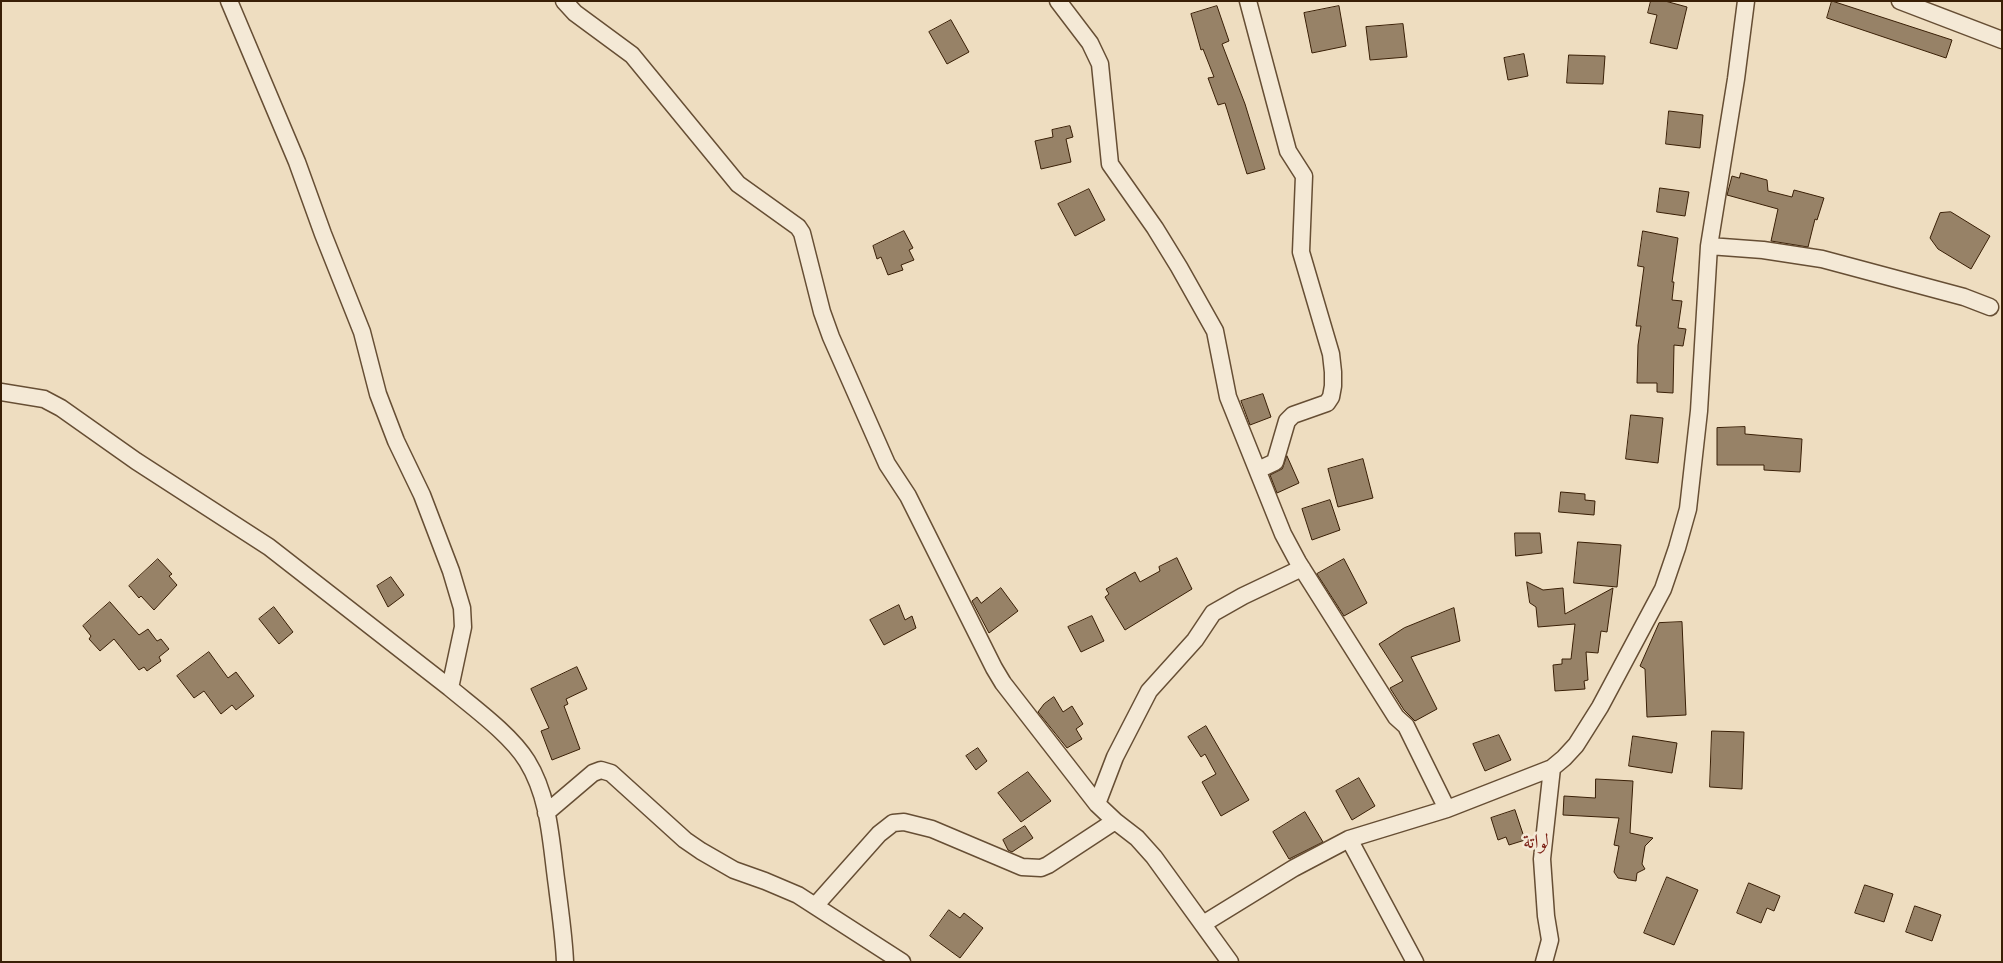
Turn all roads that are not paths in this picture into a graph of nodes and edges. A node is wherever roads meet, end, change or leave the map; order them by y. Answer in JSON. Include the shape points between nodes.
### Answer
{"nodes":[{"id":1,"x":230,"y":1,"type":"edge"},
{"id":2,"x":564,"y":1,"type":"edge"},
{"id":3,"x":1058,"y":1,"type":"edge"},
{"id":4,"x":1248,"y":1,"type":"edge"},
{"id":5,"x":1746,"y":1,"type":"edge"},
{"id":6,"x":1900,"y":1,"type":"edge"},
{"id":7,"x":2002,"y":40,"type":"edge"},
{"id":8,"x":1709,"y":246,"type":"junction"},
{"id":9,"x":1990,"y":307,"type":"dead end"},
{"id":10,"x":1,"y":392,"type":"edge"},
{"id":11,"x":1258,"y":470,"type":"junction"},
{"id":12,"x":1302,"y":568,"type":"junction"},
{"id":13,"x":450,"y":688,"type":"junction"},
{"id":14,"x":1552,"y":768,"type":"junction"},
{"id":15,"x":1097,"y":804,"type":"junction"},
{"id":16,"x":1447,"y":809,"type":"junction"},
{"id":17,"x":546,"y":813,"type":"junction"},
{"id":18,"x":1115,"y":821,"type":"junction"},
{"id":19,"x":1349,"y":839,"type":"junction"},
{"id":20,"x":816,"y":906,"type":"junction"},
{"id":21,"x":1202,"y":924,"type":"junction"},
{"id":22,"x":565,"y":962,"type":"edge"},
{"id":23,"x":902,"y":962,"type":"edge"},
{"id":24,"x":1230,"y":962,"type":"edge"},
{"id":25,"x":1415,"y":962,"type":"edge"},
{"id":26,"x":1544,"y":962,"type":"edge"}],
"edges":[{"from":1,"to":13,"type":"street","via":[[297,162],[362,332],[378,394],[451,572],[462,608],[463,627]]},
{"from":2,"to":15,"type":"street","via":[[575,14],[632,55],[738,184],[802,233],[828,331],[887,464],[912,505],[1003,683]]},
{"from":3,"to":11,"type":"street","via":[[1090,43],[1100,64],[1110,164],[1155,228],[1214,332],[1228,397]]},
{"from":4,"to":11,"type":"street","via":[[1288,151],[1304,176],[1301,252],[1334,372],[1331,397],[1327,403],[1289,417],[1275,462]]},
{"from":5,"to":8,"type":"street"},
{"from":6,"to":7,"type":"street"},
{"from":8,"to":9,"type":"street","via":[[1822,259]]},
{"from":8,"to":14,"type":"street","via":[[1699,411],[1688,509],[1677,548],[1663,589],[1600,707],[1576,745]]},
{"from":10,"to":13,"type":"street","via":[[44,399],[61,408],[269,547]]},
{"from":11,"to":12,"type":"street","via":[[1283,534]]},
{"from":12,"to":15,"type":"street","via":[[1213,613],[1195,640],[1149,691],[1115,757]]},
{"from":12,"to":16,"type":"street","via":[[1396,717],[1406,726]]},
{"from":13,"to":17,"type":"street","via":[[526,759],[539,782]]},
{"from":14,"to":16,"type":"street"},
{"from":14,"to":26,"type":"street","via":[[1542,859],[1550,940]]},
{"from":15,"to":18,"type":"street"},
{"from":16,"to":19,"type":"street"},
{"from":17,"to":20,"type":"street","via":[[593,772],[611,773],[701,851],[734,870],[782,888]]},
{"from":17,"to":22,"type":"street"},
{"from":18,"to":20,"type":"street","via":[[1040,868],[1011,863],[932,829],[904,822],[893,823],[879,834]]},
{"from":18,"to":21,"type":"street","via":[[1145,846]]},
{"from":19,"to":21,"type":"street"},
{"from":19,"to":25,"type":"street"},
{"from":20,"to":23,"type":"street"},
{"from":21,"to":24,"type":"street"}]}
